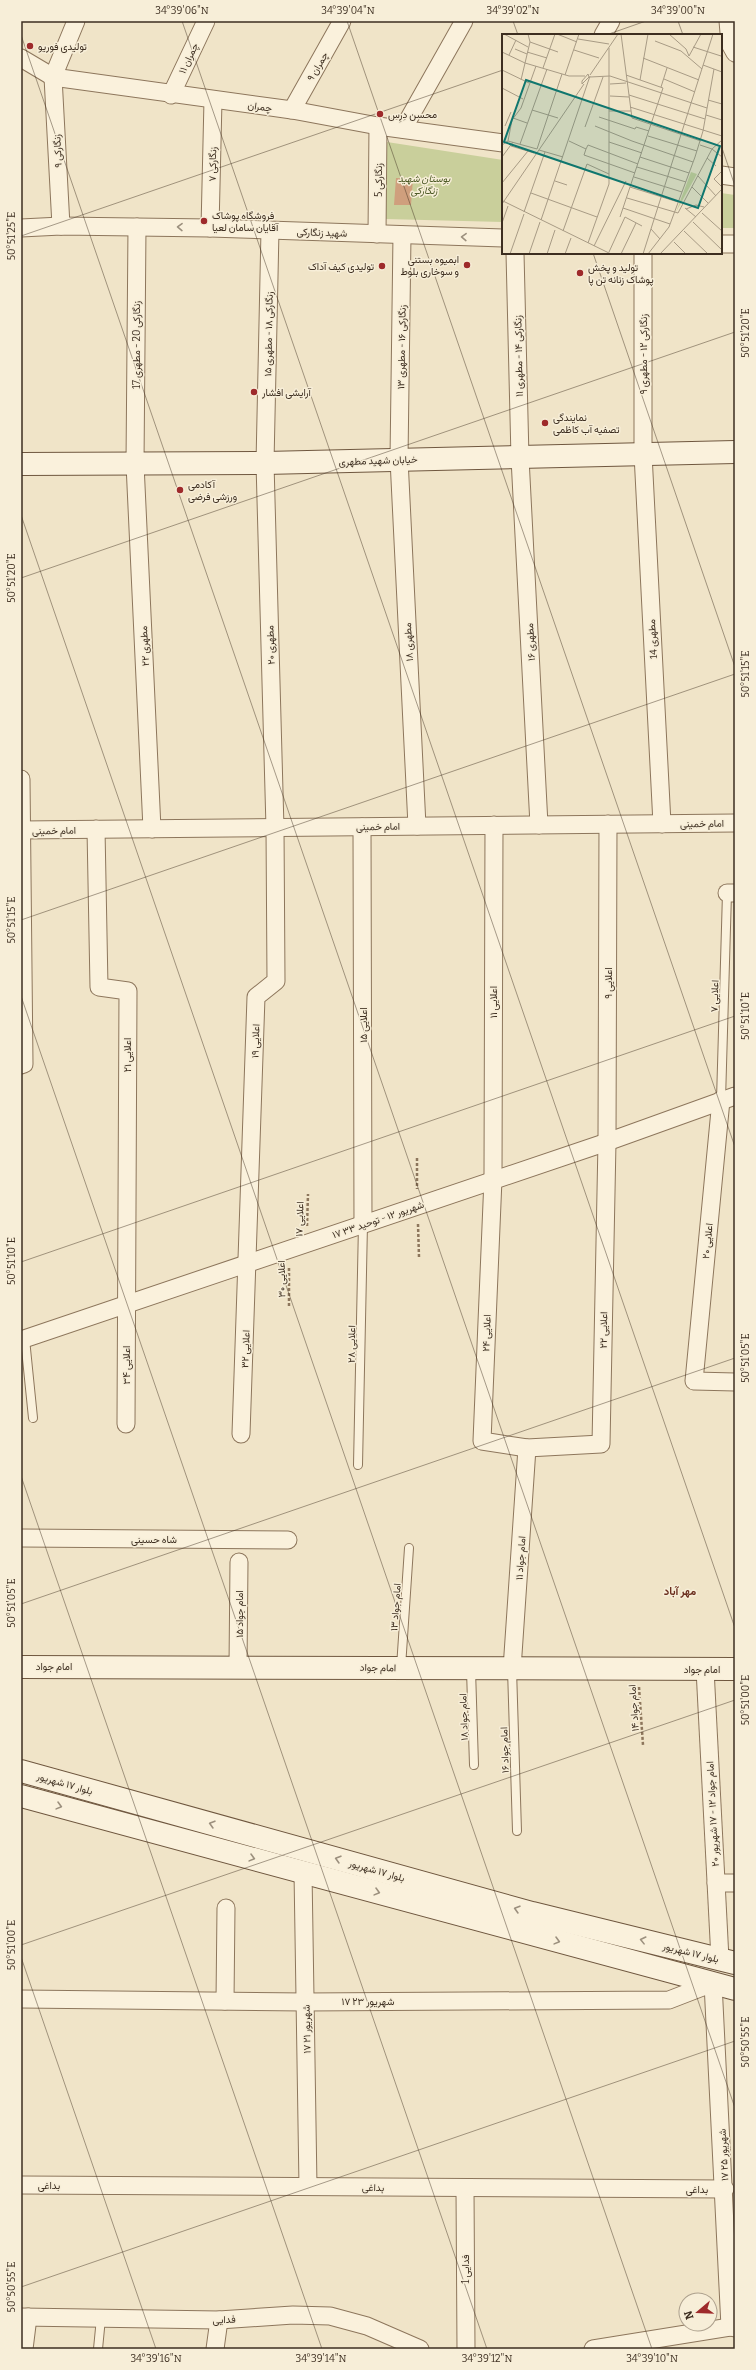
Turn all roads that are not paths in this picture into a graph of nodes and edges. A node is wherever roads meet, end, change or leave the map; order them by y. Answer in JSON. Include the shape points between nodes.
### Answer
{"nodes":[{"id":1,"x":76,"y":21,"type":"edge"},
{"id":2,"x":206,"y":21,"type":"edge"},
{"id":3,"x":342,"y":21,"type":"edge"},
{"id":4,"x":464,"y":21,"type":"edge"},
{"id":5,"x":611,"y":21,"type":"edge"},
{"id":6,"x":728,"y":21,"type":"edge"},
{"id":7,"x":604,"y":34,"type":"edge"},
{"id":8,"x":735,"y":53,"type":"edge"},
{"id":9,"x":21,"y":58,"type":"edge"},
{"id":10,"x":53,"y":77,"type":"junction"},
{"id":11,"x":171,"y":95,"type":"junction"},
{"id":12,"x":213,"y":100,"type":"junction"},
{"id":13,"x":292,"y":110,"type":"junction"},
{"id":14,"x":378,"y":126,"type":"junction"},
{"id":15,"x":403,"y":129,"type":"junction"},
{"id":16,"x":502,"y":143,"type":"edge"},
{"id":17,"x":722,"y":175,"type":"edge"},
{"id":18,"x":735,"y":178,"type":"edge"},
{"id":19,"x":61,"y":226,"type":"junction"},
{"id":20,"x":137,"y":227,"type":"junction"},
{"id":21,"x":21,"y":228,"type":"edge"},
{"id":22,"x":210,"y":228,"type":"junction"},
{"id":23,"x":270,"y":230,"type":"junction"},
{"id":24,"x":377,"y":234,"type":"junction"},
{"id":25,"x":402,"y":234,"type":"junction"},
{"id":26,"x":502,"y":238,"type":"edge"},
{"id":27,"x":722,"y":244,"type":"edge"},
{"id":28,"x":735,"y":244,"type":"edge"},
{"id":29,"x":515,"y":254,"type":"edge"},
{"id":30,"x":643,"y":254,"type":"edge"},
{"id":31,"x":735,"y":452,"type":"edge"},
{"id":32,"x":643,"y":454,"type":"junction"},
{"id":33,"x":520,"y":458,"type":"junction"},
{"id":34,"x":399,"y":459,"type":"junction"},
{"id":35,"x":265,"y":463,"type":"junction"},
{"id":36,"x":21,"y":464,"type":"edge"},
{"id":37,"x":135,"y":464,"type":"junction"},
{"id":38,"x":21,"y":779,"type":"edge"},
{"id":39,"x":735,"y":823,"type":"edge"},
{"id":40,"x":608,"y":824,"type":"junction"},
{"id":41,"x":662,"y":824,"type":"junction"},
{"id":42,"x":494,"y":825,"type":"junction"},
{"id":43,"x":539,"y":825,"type":"junction"},
{"id":44,"x":417,"y":826,"type":"junction"},
{"id":45,"x":362,"y":827,"type":"junction"},
{"id":46,"x":275,"y":828,"type":"junction"},
{"id":47,"x":96,"y":829,"type":"junction"},
{"id":48,"x":152,"y":829,"type":"junction"},
{"id":49,"x":22,"y":830,"type":"edge"},
{"id":50,"x":731,"y":893,"type":"edge"},
{"id":51,"x":22,"y":1065,"type":"edge"},
{"id":52,"x":728,"y":1098,"type":"edge"},
{"id":53,"x":607,"y":1142,"type":"junction"},
{"id":54,"x":493,"y":1179,"type":"junction"},
{"id":55,"x":363,"y":1224,"type":"junction"},
{"id":56,"x":248,"y":1264,"type":"junction"},
{"id":57,"x":126,"y":1305,"type":"junction"},
{"id":58,"x":22,"y":1336,"type":"edge"},
{"id":59,"x":735,"y":1382,"type":"edge"},
{"id":60,"x":33,"y":1418,"type":"dead end"},
{"id":61,"x":126,"y":1424,"type":"dead end"},
{"id":62,"x":241,"y":1434,"type":"dead end"},
{"id":63,"x":527,"y":1448,"type":"junction"},
{"id":64,"x":358,"y":1465,"type":"dead end"},
{"id":65,"x":21,"y":1538,"type":"edge"},
{"id":66,"x":288,"y":1540,"type":"dead end"},
{"id":67,"x":409,"y":1548,"type":"dead end"},
{"id":68,"x":239,"y":1562,"type":"dead end"},
{"id":69,"x":238,"y":1666,"type":"junction"},
{"id":70,"x":21,"y":1667,"type":"edge"},
{"id":71,"x":400,"y":1668,"type":"junction"},
{"id":72,"x":471,"y":1668,"type":"junction"},
{"id":73,"x":512,"y":1669,"type":"junction"},
{"id":74,"x":705,"y":1669,"type":"junction"},
{"id":75,"x":735,"y":1669,"type":"edge"},
{"id":76,"x":474,"y":1765,"type":"dead end"},
{"id":77,"x":21,"y":1771,"type":"edge"},
{"id":78,"x":21,"y":1796,"type":"edge"},
{"id":79,"x":517,"y":1831,"type":"dead end"},
{"id":80,"x":303,"y":1872,"type":"junction"},
{"id":81,"x":716,"y":1883,"type":"junction"},
{"id":82,"x":735,"y":1883,"type":"edge"},
{"id":83,"x":226,"y":1908,"type":"dead end"},
{"id":84,"x":728,"y":1961,"type":"edge"},
{"id":85,"x":713,"y":1983,"type":"junction"},
{"id":86,"x":735,"y":1989,"type":"edge"},
{"id":87,"x":21,"y":1999,"type":"edge"},
{"id":88,"x":225,"y":2001,"type":"junction"},
{"id":89,"x":305,"y":2002,"type":"junction"},
{"id":90,"x":21,"y":2185,"type":"edge"},
{"id":91,"x":308,"y":2186,"type":"junction"},
{"id":92,"x":465,"y":2189,"type":"junction"},
{"id":93,"x":725,"y":2189,"type":"junction"},
{"id":94,"x":732,"y":2276,"type":"edge"},
{"id":95,"x":24,"y":2317,"type":"edge"},
{"id":96,"x":101,"y":2318,"type":"junction"},
{"id":97,"x":219,"y":2320,"type":"junction"},
{"id":98,"x":733,"y":2328,"type":"edge"},
{"id":99,"x":597,"y":2348,"type":"edge"},
{"id":100,"x":24,"y":2349,"type":"edge"},
{"id":101,"x":98,"y":2349,"type":"edge"},
{"id":102,"x":215,"y":2349,"type":"edge"},
{"id":103,"x":420,"y":2349,"type":"edge"},
{"id":104,"x":466,"y":2349,"type":"edge"}],
"edges":[{"from":1,"to":10,"type":"street"},
{"from":2,"to":11,"type":"street","name":"چمران ۱۱"},
{"from":3,"to":13,"type":"street","name":"چمران ۹"},
{"from":4,"to":15,"type":"street"},
{"from":5,"to":7,"type":"street"},
{"from":6,"to":8,"type":"street","via":[[730,44]]},
{"from":9,"to":10,"type":"street","name":"چمران"},
{"from":10,"to":11,"type":"street","name":"چمران"},
{"from":10,"to":19,"type":"street","name":"زنگارکی ۹"},
{"from":11,"to":12,"type":"street","name":"چمران"},
{"from":12,"to":13,"type":"street","name":"چمران"},
{"from":12,"to":22,"type":"street","name":"زنگارکی ۷"},
{"from":13,"to":14,"type":"street","name":"چمران"},
{"from":14,"to":15,"type":"street","name":"چمران"},
{"from":14,"to":24,"type":"street","name":"زنگارکی 5"},
{"from":15,"to":16,"type":"street","name":"چمران"},
{"from":17,"to":18,"type":"street"},
{"from":19,"to":20,"type":"street","name":"شهید زنگارکی"},
{"from":19,"to":21,"type":"street","name":"شهید زنگارکی"},
{"from":22,"to":20,"type":"street","name":"شهید زنگارکی","one_way":true},
{"from":20,"to":37,"type":"street","name":"زنگارکی 20 - مطهری 17"},
{"from":22,"to":23,"type":"street","name":"شهید زنگارکی"},
{"from":23,"to":24,"type":"street","name":"شهید زنگارکی"},
{"from":23,"to":35,"type":"street","name":"زنگارکی ۱۸ - مطهری ۱۵"},
{"from":24,"to":25,"type":"street","name":"شهید زنگارکی"},
{"from":26,"to":25,"type":"street","name":"شهید زنگارکی","one_way":true},
{"from":25,"to":34,"type":"street","name":"زنگارکی ۱۶ - مطهری ۱۳"},
{"from":27,"to":28,"type":"street"},
{"from":29,"to":33,"type":"street","name":"زنگارکی ۱۴ - مطهری ۱۱"},
{"from":30,"to":32,"type":"street","name":"زنگارکی ۱۲ - مطهری ۹"},
{"from":31,"to":32,"type":"main road","name":"خیابان شهید مطهری"},
{"from":32,"to":33,"type":"main road","name":"خیابان شهید مطهری"},
{"from":32,"to":41,"type":"street","name":"مطهری 14"},
{"from":33,"to":34,"type":"main road","name":"خیابان شهید مطهری"},
{"from":33,"to":43,"type":"street","name":"مطهری ۱۶"},
{"from":34,"to":35,"type":"main road","name":"خیابان شهید مطهری"},
{"from":34,"to":44,"type":"street","name":"مطهری ۱۸"},
{"from":35,"to":37,"type":"main road","name":"خیابان شهید مطهری"},
{"from":35,"to":46,"type":"street","name":"مطهری ۲۰"},
{"from":36,"to":37,"type":"main road","name":"خیابان شهید مطهری"},
{"from":37,"to":48,"type":"street","name":"مطهری ۲۲"},
{"from":38,"to":49,"type":"street"},
{"from":39,"to":41,"type":"street","name":"امام خمینی"},
{"from":40,"to":41,"type":"street","name":"امام خمینی"},
{"from":40,"to":43,"type":"street","name":"امام خمینی"},
{"from":40,"to":53,"type":"street","name":"اعلایی ۹"},
{"from":42,"to":43,"type":"street","name":"امام خمینی"},
{"from":42,"to":44,"type":"street","name":"امام خمینی"},
{"from":42,"to":54,"type":"street","name":"اعلایی ۱۱"},
{"from":44,"to":45,"type":"street","name":"امام خمینی"},
{"from":45,"to":46,"type":"street","name":"امام خمینی"},
{"from":45,"to":55,"type":"street","name":"اعلایی ۱۵"},
{"from":46,"to":48,"type":"street","name":"امام خمینی"},
{"from":46,"to":56,"type":"street","name":"اعلایی ۱۹","via":[[276,981],[256,996]]},
{"from":47,"to":48,"type":"street","name":"امام خمینی"},
{"from":47,"to":49,"type":"street","name":"امام خمینی"},
{"from":47,"to":57,"type":"street","name":"اعلایی ۲۱","via":[[99,987],[128,991]]},
{"from":49,"to":51,"type":"street"},
{"from":50,"to":52,"type":"lane","name":"اعلایی ۷"},
{"from":52,"to":53,"type":"street","name":"۱۷ شهریور ۱۲ - توحید ۳۳"},
{"from":52,"to":59,"type":"street","name":"اعلایی ۲۰","via":[[694,1381]]},
{"from":53,"to":54,"type":"street","name":"۱۷ شهریور ۱۲ - توحید ۳۳"},
{"from":53,"to":63,"type":"street","name":"اعلایی ۲۲","via":[[601,1444]]},
{"from":54,"to":55,"type":"street","name":"۱۷ شهریور ۱۲ - توحید ۳۳"},
{"from":54,"to":63,"type":"street","name":"اعلایی ۲۴","via":[[482,1441]]},
{"from":55,"to":56,"type":"street","name":"۱۷ شهریور ۱۲ - توحید ۳۳"},
{"from":55,"to":64,"type":"lane","name":"اعلایی ۲۸"},
{"from":56,"to":57,"type":"street","name":"۱۷ شهریور ۱۲ - توحید ۳۳"},
{"from":56,"to":62,"type":"street","name":"اعلایی ۳۲"},
{"from":57,"to":58,"type":"street","name":"۱۷ شهریور ۱۲ - توحید ۳۳"},
{"from":57,"to":61,"type":"street","name":"اعلایی ۳۴"},
{"from":58,"to":60,"type":"lane"},
{"from":63,"to":73,"type":"street","name":"امام جواد ۱۱"},
{"from":65,"to":66,"type":"street","name":"شاه حسینی"},
{"from":67,"to":71,"type":"lane","name":"امام جواد ۱۳"},
{"from":68,"to":69,"type":"street","name":"امام جواد ۱۵"},
{"from":69,"to":70,"type":"main road","name":"امام جواد"},
{"from":69,"to":71,"type":"main road","name":"امام جواد"},
{"from":71,"to":72,"type":"main road","name":"امام جواد"},
{"from":72,"to":73,"type":"main road","name":"امام جواد"},
{"from":72,"to":76,"type":"lane","name":"امام جواد ۱۸"},
{"from":73,"to":74,"type":"main road","name":"امام جواد"},
{"from":73,"to":79,"type":"lane","name":"امام جواد ۱۶"},
{"from":74,"to":75,"type":"main road","name":"امام جواد"},
{"from":74,"to":81,"type":"street","name":"امام جواد ۱۲ - ۱۷ شهریور ۲۰"},
{"from":84,"to":77,"type":"main road","name":"بلوار ۱۷ شهریور","one_way":true,"via":[[532,1913]]},
{"from":78,"to":80,"type":"main road","name":"بلوار ۱۷ شهریور","one_way":true},
{"from":80,"to":85,"type":"main road","name":"بلوار ۱۷ شهریور","one_way":true},
{"from":80,"to":89,"type":"street","name":"۱۷ شهریور ۲۱"},
{"from":81,"to":82,"type":"street"},
{"from":81,"to":84,"type":"street","name":"امام جواد ۱۲ - ۱۷ شهریور ۲۰"},
{"from":83,"to":88,"type":"street"},
{"from":85,"to":86,"type":"main road","name":"بلوار ۱۷ شهریور"},
{"from":85,"to":89,"type":"street","name":"۱۷ شهریور ۲۳","via":[[669,2000]]},
{"from":85,"to":93,"type":"street","name":"۱۷ شهریور ۲۵"},
{"from":87,"to":88,"type":"street","name":"۱۷ شهریور ۲۳"},
{"from":88,"to":89,"type":"street","name":"۱۷ شهریور ۲۳"},
{"from":89,"to":91,"type":"street","name":"۱۷ شهریور ۲۱"},
{"from":90,"to":91,"type":"street","name":"بداغی"},
{"from":91,"to":92,"type":"street","name":"بداغی"},
{"from":92,"to":93,"type":"street","name":"بداغی"},
{"from":92,"to":104,"type":"street","name":"فدایی 1"},
{"from":93,"to":94,"type":"street","name":"۱۷ شهریور ۲۵"},
{"from":94,"to":98,"type":"street","name":"۱۷ شهریور ۲۵"},
{"from":95,"to":96,"type":"street","name":"فدایی"},
{"from":95,"to":100,"type":"street"},
{"from":96,"to":97,"type":"street","name":"فدایی"},
{"from":96,"to":101,"type":"lane"},
{"from":97,"to":102,"type":"street"},
{"from":97,"to":103,"type":"street","name":"فدایی","via":[[293,2315],[330,2316],[367,2326]]},
{"from":98,"to":99,"type":"street"}]}
